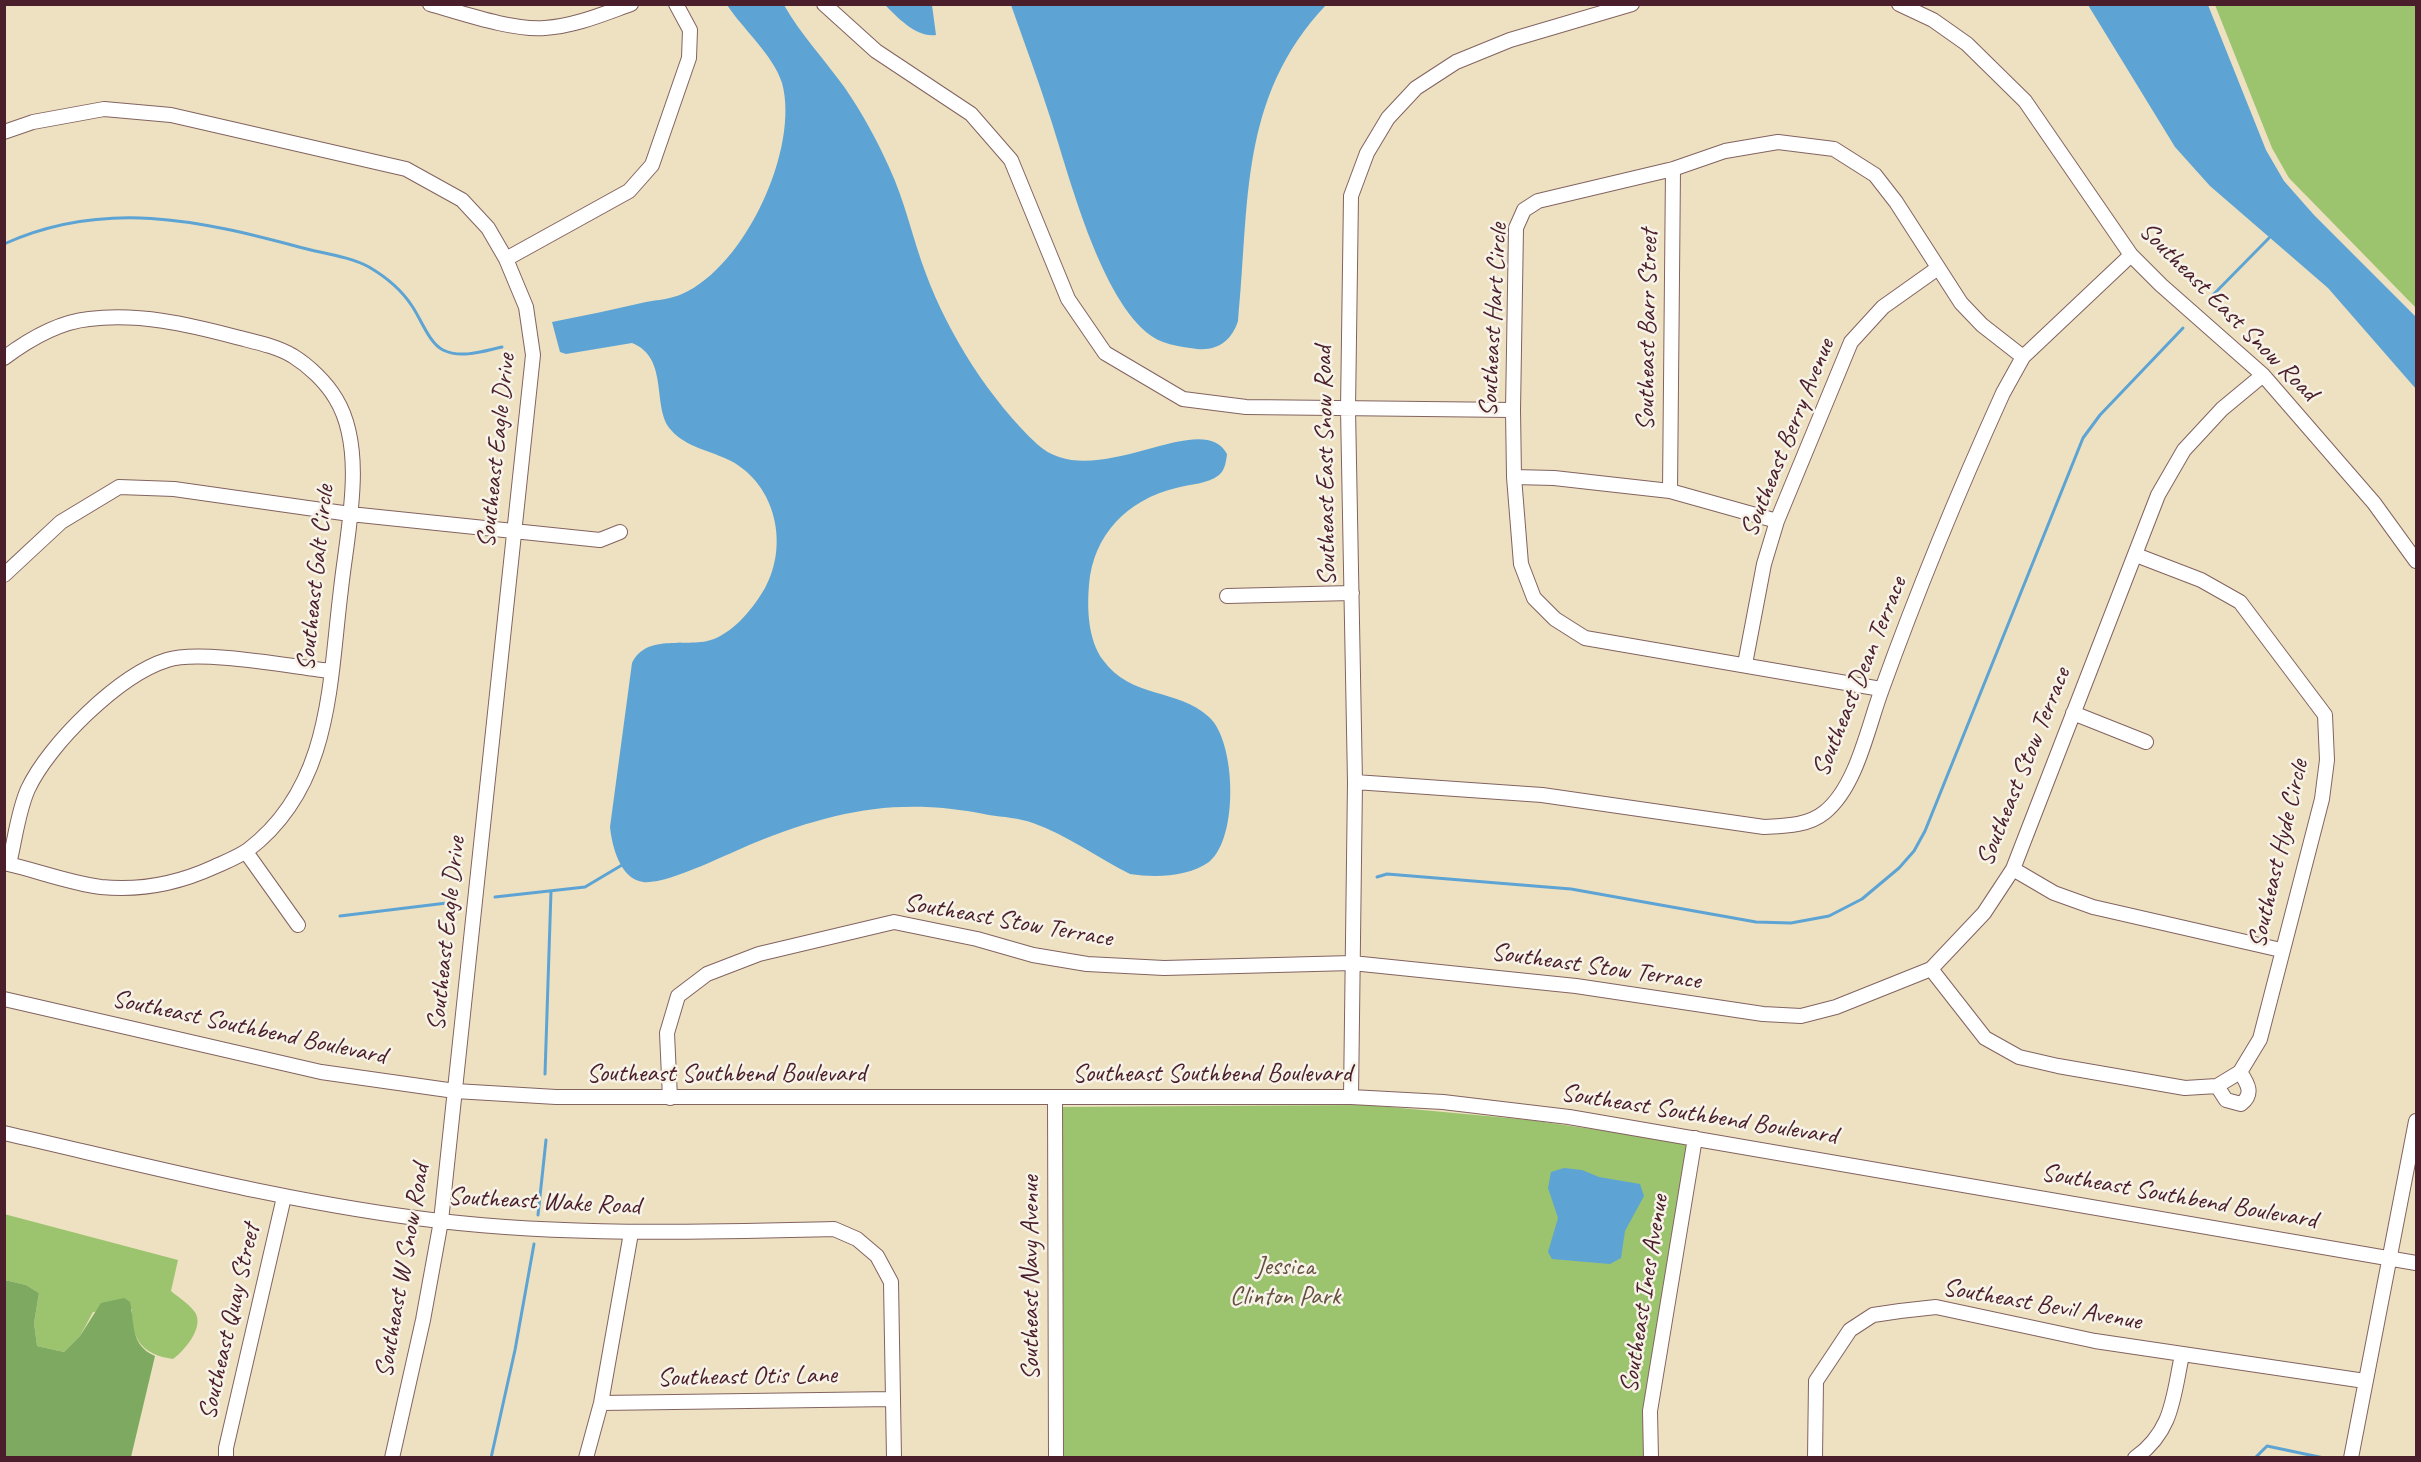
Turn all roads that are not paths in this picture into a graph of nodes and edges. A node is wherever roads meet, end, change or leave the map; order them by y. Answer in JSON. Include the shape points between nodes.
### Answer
{"nodes":[{"id":1,"x":430,"y":4,"type":"edge"},
{"id":2,"x":631,"y":4,"type":"edge"},
{"id":3,"x":676,"y":4,"type":"edge"},
{"id":4,"x":824,"y":4,"type":"edge"},
{"id":5,"x":1632,"y":4,"type":"edge"},
{"id":6,"x":1899,"y":4,"type":"edge"},
{"id":7,"x":4,"y":132,"type":"edge"},
{"id":8,"x":1673,"y":169,"type":"junction"},
{"id":9,"x":2131,"y":255,"type":"junction"},
{"id":10,"x":506,"y":259,"type":"junction"},
{"id":11,"x":1938,"y":268,"type":"junction"},
{"id":12,"x":2023,"y":357,"type":"junction"},
{"id":13,"x":4,"y":358,"type":"edge"},
{"id":14,"x":2263,"y":375,"type":"junction"},
{"id":15,"x":1348,"y":409,"type":"junction"},
{"id":16,"x":1513,"y":410,"type":"junction"},
{"id":17,"x":1514,"y":477,"type":"junction"},
{"id":18,"x":1670,"y":491,"type":"junction"},
{"id":19,"x":350,"y":514,"type":"junction"},
{"id":20,"x":1777,"y":521,"type":"junction"},
{"id":21,"x":513,"y":531,"type":"junction"},
{"id":22,"x":620,"y":532,"type":"dead end"},
{"id":23,"x":2136,"y":555,"type":"junction"},
{"id":24,"x":2416,"y":561,"type":"edge"},
{"id":25,"x":4,"y":575,"type":"edge"},
{"id":26,"x":1352,"y":593,"type":"junction"},
{"id":27,"x":1227,"y":596,"type":"dead end"},
{"id":28,"x":1745,"y":664,"type":"junction"},
{"id":29,"x":331,"y":671,"type":"junction"},
{"id":30,"x":1881,"y":689,"type":"junction"},
{"id":31,"x":2073,"y":713,"type":"junction"},
{"id":32,"x":2146,"y":742,"type":"dead end"},
{"id":33,"x":1355,"y":782,"type":"junction"},
{"id":34,"x":246,"y":852,"type":"junction"},
{"id":35,"x":7,"y":864,"type":"edge"},
{"id":36,"x":2013,"y":869,"type":"junction"},
{"id":37,"x":298,"y":925,"type":"dead end"},
{"id":38,"x":2281,"y":950,"type":"junction"},
{"id":39,"x":1352,"y":963,"type":"junction"},
{"id":40,"x":1932,"y":969,"type":"junction"},
{"id":41,"x":4,"y":999,"type":"edge"},
{"id":42,"x":2240,"y":1072,"type":"junction"},
{"id":43,"x":2217,"y":1086,"type":"junction"},
{"id":44,"x":454,"y":1091,"type":"junction"},
{"id":45,"x":1055,"y":1097,"type":"junction"},
{"id":46,"x":1351,"y":1097,"type":"junction"},
{"id":47,"x":670,"y":1098,"type":"junction"},
{"id":48,"x":2416,"y":1121,"type":"edge"},
{"id":49,"x":4,"y":1133,"type":"edge"},
{"id":50,"x":1695,"y":1138,"type":"junction"},
{"id":51,"x":284,"y":1197,"type":"junction"},
{"id":52,"x":441,"y":1221,"type":"junction"},
{"id":53,"x":631,"y":1233,"type":"junction"},
{"id":54,"x":2391,"y":1258,"type":"junction"},
{"id":55,"x":2416,"y":1263,"type":"edge"},
{"id":56,"x":2182,"y":1355,"type":"junction"},
{"id":57,"x":2365,"y":1381,"type":"junction"},
{"id":58,"x":893,"y":1399,"type":"junction"},
{"id":59,"x":601,"y":1403,"type":"junction"},
{"id":60,"x":226,"y":1458,"type":"edge"},
{"id":61,"x":392,"y":1458,"type":"edge"},
{"id":62,"x":586,"y":1458,"type":"edge"},
{"id":63,"x":894,"y":1458,"type":"edge"},
{"id":64,"x":1056,"y":1458,"type":"edge"},
{"id":65,"x":1651,"y":1458,"type":"edge"},
{"id":66,"x":1815,"y":1458,"type":"edge"},
{"id":67,"x":2135,"y":1458,"type":"edge"},
{"id":68,"x":2351,"y":1458,"type":"edge"}],
"edges":[{"from":1,"to":2,"type":"street","via":[[544,29],[587,20]]},
{"from":3,"to":10,"type":"street","via":[[690,30],[689,58],[652,165],[629,191]]},
{"from":4,"to":15,"type":"street","via":[[876,51],[971,114],[1011,160],[1068,299],[1105,353],[1183,399],[1246,407]]},
{"from":5,"to":15,"type":"street","name":"Southeast East Snow Road","via":[[1509,40],[1456,62],[1416,88],[1388,118],[1367,153],[1351,196]]},
{"from":6,"to":9,"type":"street","name":"Southeast East Snow Road","via":[[1933,20],[1967,44],[2025,101]]},
{"from":7,"to":10,"type":"street","name":"Southeast Eagle Drive","via":[[33,122],[104,109],[171,115],[406,169],[462,200],[488,228]]},
{"from":8,"to":11,"type":"street","name":"Southeast Hart Circle","via":[[1725,151],[1778,142],[1834,149],[1875,175]]},
{"from":8,"to":16,"type":"street","name":"Southeast Hart Circle","via":[[1538,201],[1524,210],[1516,228]]},
{"from":8,"to":18,"type":"street","name":"Southeast Barr Street"},
{"from":9,"to":12,"type":"street","name":"Southeast Dean Terrace"},
{"from":9,"to":14,"type":"street","name":"Southeast East Snow Road"},
{"from":10,"to":21,"type":"street","name":"Southeast Eagle Drive","via":[[526,307],[533,355]]},
{"from":11,"to":12,"type":"street","name":"Southeast Hart Circle","via":[[1961,303],[1982,325]]},
{"from":11,"to":20,"type":"street","name":"Southeast Berry Avenue","via":[[1883,307],[1851,342]]},
{"from":12,"to":30,"type":"street","name":"Southeast Dean Terrace","via":[[1985,433]]},
{"from":13,"to":19,"type":"street","name":"Southeast Galt Circle","via":[[40,334],[77,322],[126,316],[152,318],[266,344],[292,356],[336,398],[346,421],[352,456]]},
{"from":14,"to":23,"type":"street","name":"Southeast Stow Terrace","via":[[2222,409],[2184,450],[2158,495]]},
{"from":14,"to":24,"type":"street","name":"Southeast East Snow Road","via":[[2374,503]]},
{"from":15,"to":16,"type":"street"},
{"from":15,"to":26,"type":"street","name":"Southeast East Snow Road"},
{"from":16,"to":17,"type":"street","name":"Southeast Hart Circle"},
{"from":17,"to":18,"type":"street","via":[[1554,477]]},
{"from":17,"to":28,"type":"street","name":"Southeast Hart Circle","via":[[1521,564],[1534,598],[1555,619],[1585,638]]},
{"from":18,"to":20,"type":"street"},
{"from":19,"to":21,"type":"street"},
{"from":19,"to":25,"type":"street","via":[[174,489],[119,487],[61,522]]},
{"from":19,"to":29,"type":"street","name":"Southeast Galt Circle"},
{"from":20,"to":28,"type":"street","name":"Southeast Berry Avenue","via":[[1764,564]]},
{"from":21,"to":22,"type":"street","via":[[600,540]]},
{"from":21,"to":44,"type":"street","name":"Southeast Eagle Drive"},
{"from":23,"to":31,"type":"street","name":"Southeast Stow Terrace"},
{"from":23,"to":38,"type":"street","name":"Southeast Hyde Circle","via":[[2201,580],[2240,602],[2325,715],[2327,760],[2322,799]]},
{"from":26,"to":27,"type":"street"},
{"from":26,"to":33,"type":"street","name":"Southeast East Snow Road"},
{"from":28,"to":30,"type":"street","name":"Southeast Hart Circle"},
{"from":29,"to":34,"type":"street","name":"Southeast Galt Circle","via":[[323,733],[305,782],[279,823]]},
{"from":29,"to":35,"type":"street","via":[[198,656],[167,660],[127,681],[56,747],[28,789]]},
{"from":30,"to":33,"type":"street","name":"Southeast Dean Terrace","via":[[1844,788],[1824,812],[1799,825],[1764,827],[1542,795]]},
{"from":31,"to":32,"type":"street"},
{"from":31,"to":36,"type":"street","name":"Southeast Stow Terrace"},
{"from":33,"to":39,"type":"street","name":"Southeast East Snow Road"},
{"from":34,"to":35,"type":"street","name":"Southeast Galt Circle","via":[[193,877],[136,887],[101,887]]},
{"from":34,"to":37,"type":"street"},
{"from":36,"to":38,"type":"street","via":[[2054,893],[2092,907]]},
{"from":36,"to":40,"type":"street","name":"Southeast Stow Terrace","via":[[1984,913]]},
{"from":38,"to":42,"type":"street","name":"Southeast Hyde Circle","via":[[2260,1039]]},
{"from":39,"to":40,"type":"street","name":"Southeast Stow Terrace","via":[[1576,986],[1763,1014],[1801,1016]]},
{"from":39,"to":46,"type":"street","name":"Southeast East Snow Road"},
{"from":39,"to":47,"type":"street","name":"Southeast Stow Terrace","via":[[1164,968],[1087,964],[894,922],[759,954],[707,974],[678,996],[667,1033]]},
{"from":40,"to":43,"type":"street","name":"Southeast Hyde Circle","via":[[1985,1038],[2019,1057],[2185,1088]]},
{"from":41,"to":44,"type":"street","name":"Southeast Southbend Boulevard","via":[[321,1072]]},
{"from":42,"to":43,"type":"street","name":"Southeast Hyde Circle"},
{"from":42,"to":43,"type":"street","via":[[2249,1086],[2247,1099],[2241,1104],[2226,1100]]},
{"from":44,"to":47,"type":"street","name":"Southeast Southbend Boulevard"},
{"from":44,"to":52,"type":"street","name":"Southeast W Snow Road"},
{"from":45,"to":46,"type":"street","name":"Southeast Southbend Boulevard"},
{"from":45,"to":47,"type":"street","name":"Southeast Southbend Boulevard"},
{"from":45,"to":64,"type":"street","name":"Southeast Navy Avenue"},
{"from":46,"to":50,"type":"street","name":"Southeast Southbend Boulevard","via":[[1443,1102],[1569,1117]]},
{"from":48,"to":54,"type":"street"},
{"from":49,"to":51,"type":"street","name":"Southeast Wake Road"},
{"from":50,"to":54,"type":"street","name":"Southeast Southbend Boulevard"},
{"from":50,"to":65,"type":"street","name":"Southeast Ines Avenue","via":[[1650,1411]]},
{"from":51,"to":52,"type":"street","name":"Southeast Wake Road"},
{"from":51,"to":60,"type":"street","name":"Southeast Quay Street","via":[[225,1448]]},
{"from":52,"to":53,"type":"street","name":"Southeast Wake Road"},
{"from":52,"to":61,"type":"street","name":"Southeast W Snow Road"},
{"from":53,"to":58,"type":"street","name":"Southeast Wake Road","via":[[834,1229],[858,1239],[877,1256],[891,1282]]},
{"from":53,"to":59,"type":"street"},
{"from":54,"to":55,"type":"street","name":"Southeast Southbend Boulevard"},
{"from":54,"to":57,"type":"street"},
{"from":56,"to":57,"type":"street","name":"Southeast Bevil Avenue"},
{"from":56,"to":66,"type":"street","name":"Southeast Bevil Avenue","via":[[1936,1307],[1873,1315],[1850,1330],[1816,1381]]},
{"from":56,"to":67,"type":"street","via":[[2167,1422],[2156,1440]]},
{"from":57,"to":68,"type":"street"},
{"from":58,"to":59,"type":"street","name":"Southeast Otis Lane"},
{"from":58,"to":63,"type":"street","name":"Southeast Wake Road"},
{"from":59,"to":62,"type":"street"}]}
